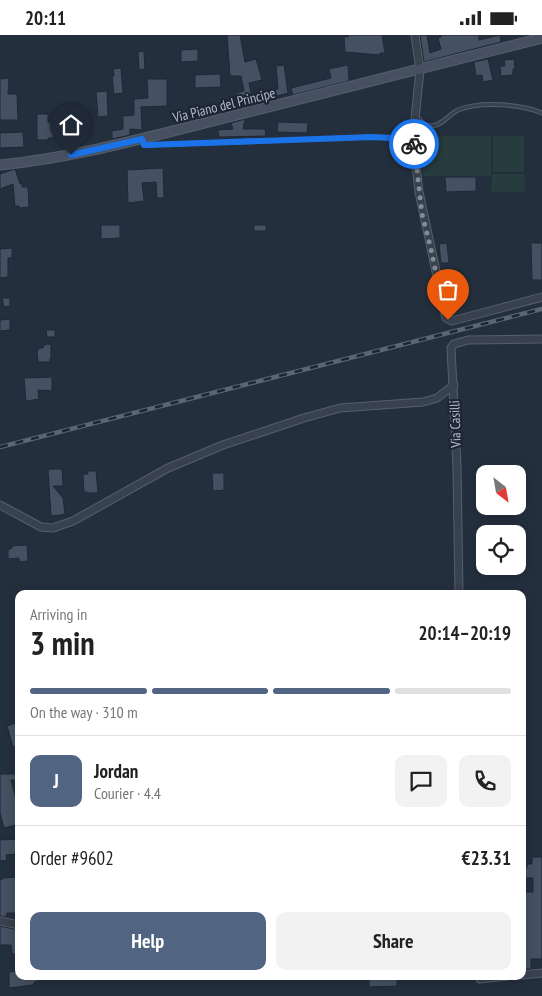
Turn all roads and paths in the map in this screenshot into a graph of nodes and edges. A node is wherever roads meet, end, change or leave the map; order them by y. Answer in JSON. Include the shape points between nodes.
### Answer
{"nodes":[{"id":1,"x":415,"y":35,"type":"edge"},
{"id":2,"x":542,"y":38,"type":"edge"},
{"id":3,"x":420,"y":70,"type":"junction"},
{"id":4,"x":542,"y":113,"type":"edge"},
{"id":5,"x":416,"y":116,"type":"junction"},
{"id":6,"x":142,"y":139,"type":"junction"},
{"id":7,"x":413,"y":139,"type":"junction"},
{"id":8,"x":0,"y":165,"type":"edge"},
{"id":9,"x":542,"y":297,"type":"edge"},
{"id":10,"x":542,"y":339,"type":"edge"},
{"id":11,"x":454,"y":385,"type":"junction"},
{"id":12,"x":0,"y":505,"type":"edge"},
{"id":13,"x":459,"y":590,"type":"edge"},
{"id":14,"x":0,"y":921,"type":"edge"},
{"id":15,"x":15,"y":924,"type":"edge"},
{"id":16,"x":542,"y":973,"type":"edge"},
{"id":17,"x":526,"y":975,"type":"edge"}],
"edges":[{"from":1,"to":3,"type":"street"},
{"from":2,"to":3,"type":"street","name":"Via Piano del Principe"},
{"from":3,"to":5,"type":"street"},
{"from":3,"to":6,"type":"street","name":"Via Piano del Principe"},
{"from":4,"to":5,"type":"lane","via":[[513,105],[478,106],[456,111],[438,125],[430,126]]},
{"from":5,"to":7,"type":"street"},
{"from":6,"to":7,"type":"lane","via":[[147,145],[372,137]]},
{"from":6,"to":8,"type":"street","name":"Via Piano del Principe","via":[[33,162]]},
{"from":7,"to":9,"type":"street","via":[[422,214],[446,318],[452,321]]},
{"from":10,"to":11,"type":"street","name":"Via Casilli","via":[[454,344]]},
{"from":11,"to":12,"type":"street","via":[[437,398],[423,402],[340,408],[223,445],[168,468],[73,521],[53,528],[41,527]]},
{"from":11,"to":13,"type":"street","name":"Via Casilli"},
{"from":14,"to":15,"type":"street"},
{"from":16,"to":17,"type":"street"}]}
